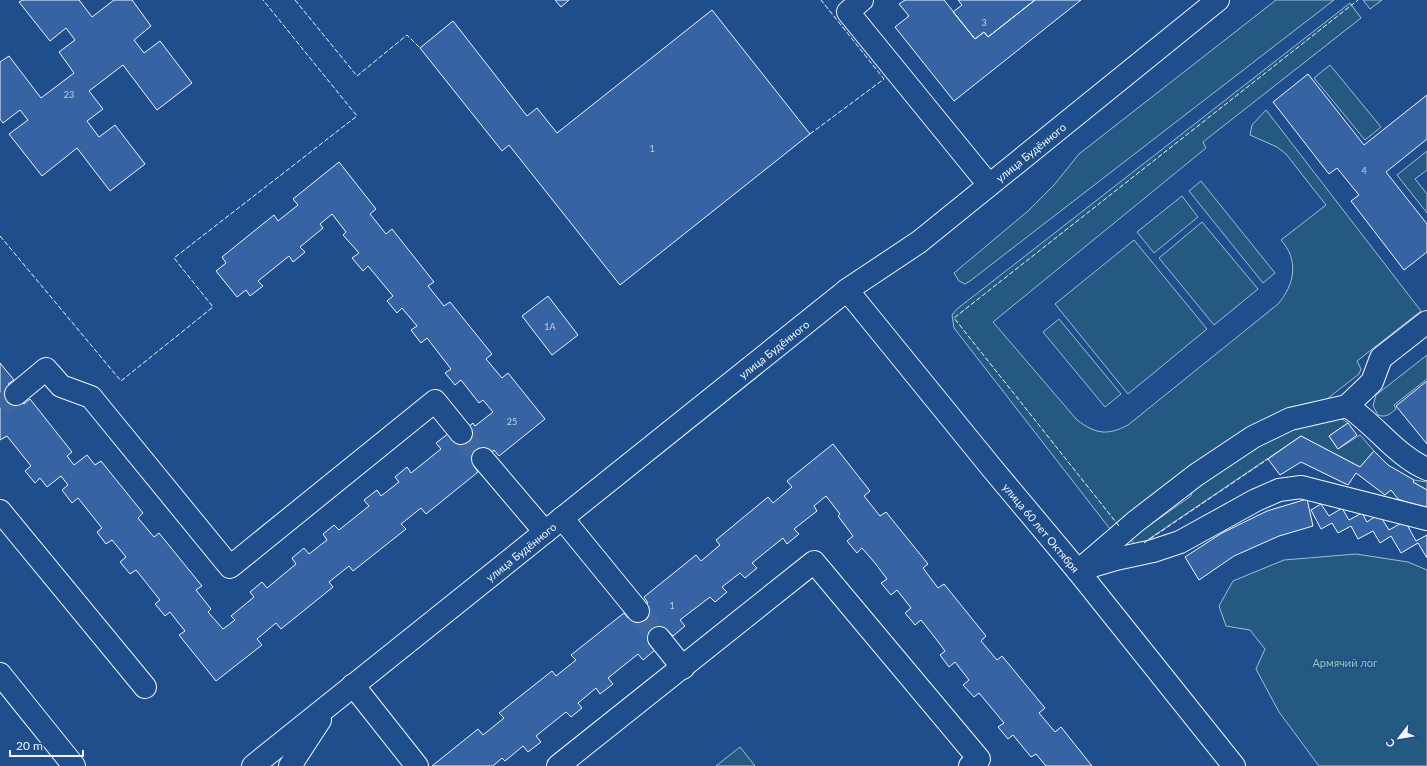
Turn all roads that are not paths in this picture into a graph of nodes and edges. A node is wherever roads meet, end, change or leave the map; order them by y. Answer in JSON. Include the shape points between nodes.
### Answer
{"nodes":[{"id":1,"x":1218,"y":0,"type":"edge"},
{"id":2,"x":850,"y":4,"type":"edge"},
{"id":3,"x":990,"y":185,"type":"junction"},
{"id":4,"x":847,"y":290,"type":"junction"},
{"id":5,"x":1427,"y":322,"type":"edge"},
{"id":6,"x":16,"y":394,"type":"tunnel mouth"},
{"id":7,"x":1347,"y":406,"type":"junction"},
{"id":8,"x":461,"y":433,"type":"tunnel mouth"},
{"id":9,"x":483,"y":459,"type":"tunnel mouth"},
{"id":10,"x":1427,"y":469,"type":"edge"},
{"id":11,"x":0,"y":511,"type":"edge"},
{"id":12,"x":562,"y":518,"type":"junction"},
{"id":13,"x":1427,"y":519,"type":"edge"},
{"id":14,"x":545,"y":532,"type":"junction"},
{"id":15,"x":1078,"y":571,"type":"junction"},
{"id":16,"x":638,"y":611,"type":"tunnel mouth"},
{"id":17,"x":659,"y":638,"type":"tunnel mouth"},
{"id":18,"x":683,"y":668,"type":"junction"},
{"id":19,"x":0,"y":674,"type":"edge"},
{"id":20,"x":352,"y":685,"type":"junction"},
{"id":21,"x":145,"y":687,"type":"dead end"},
{"id":22,"x":332,"y":702,"type":"junction"},
{"id":23,"x":74,"y":766,"type":"edge"},
{"id":24,"x":253,"y":766,"type":"edge"},
{"id":25,"x":290,"y":766,"type":"edge"},
{"id":26,"x":417,"y":766,"type":"edge"},
{"id":27,"x":558,"y":766,"type":"edge"},
{"id":28,"x":970,"y":766,"type":"edge"},
{"id":29,"x":1234,"y":766,"type":"edge"}],
"edges":[{"from":1,"to":3,"type":"street","name":"улица Будённого"},
{"from":2,"to":3,"type":"street"},
{"from":3,"to":4,"type":"street","name":"улица Будённого","via":[[919,242]]},
{"from":4,"to":12,"type":"street","name":"улица Будённого"},
{"from":4,"to":15,"type":"street","name":"улица 60 лет Октября"},
{"from":5,"to":7,"type":"street","via":[[1381,358],[1372,382]]},
{"from":6,"to":8,"type":"street","via":[[46,369],[61,386],[91,397],[230,567],[434,401]]},
{"from":7,"to":10,"type":"street","via":[[1359,413],[1410,459]]},
{"from":7,"to":15,"type":"street","via":[[1290,419],[1253,437],[1196,475],[1135,522]]},
{"from":9,"to":14,"type":"street"},
{"from":11,"to":21,"type":"street"},
{"from":12,"to":14,"type":"street","name":"улица Будённого"},
{"from":12,"to":16,"type":"street"},
{"from":13,"to":15,"type":"street","via":[[1301,487],[1279,490],[1180,542]]},
{"from":14,"to":20,"type":"street","name":"улица Будённого"},
{"from":15,"to":29,"type":"street","name":"улица 60 лет Октября"},
{"from":17,"to":18,"type":"street"},
{"from":18,"to":27,"type":"street"},
{"from":18,"to":28,"type":"street","via":[[814,562],[979,759]]},
{"from":19,"to":23,"type":"street"},
{"from":20,"to":22,"type":"street","name":"улица Будённого"},
{"from":20,"to":26,"type":"street"},
{"from":22,"to":24,"type":"street","name":"улица Будённого"},
{"from":22,"to":25,"type":"street","name":"улица Будённого"}]}
